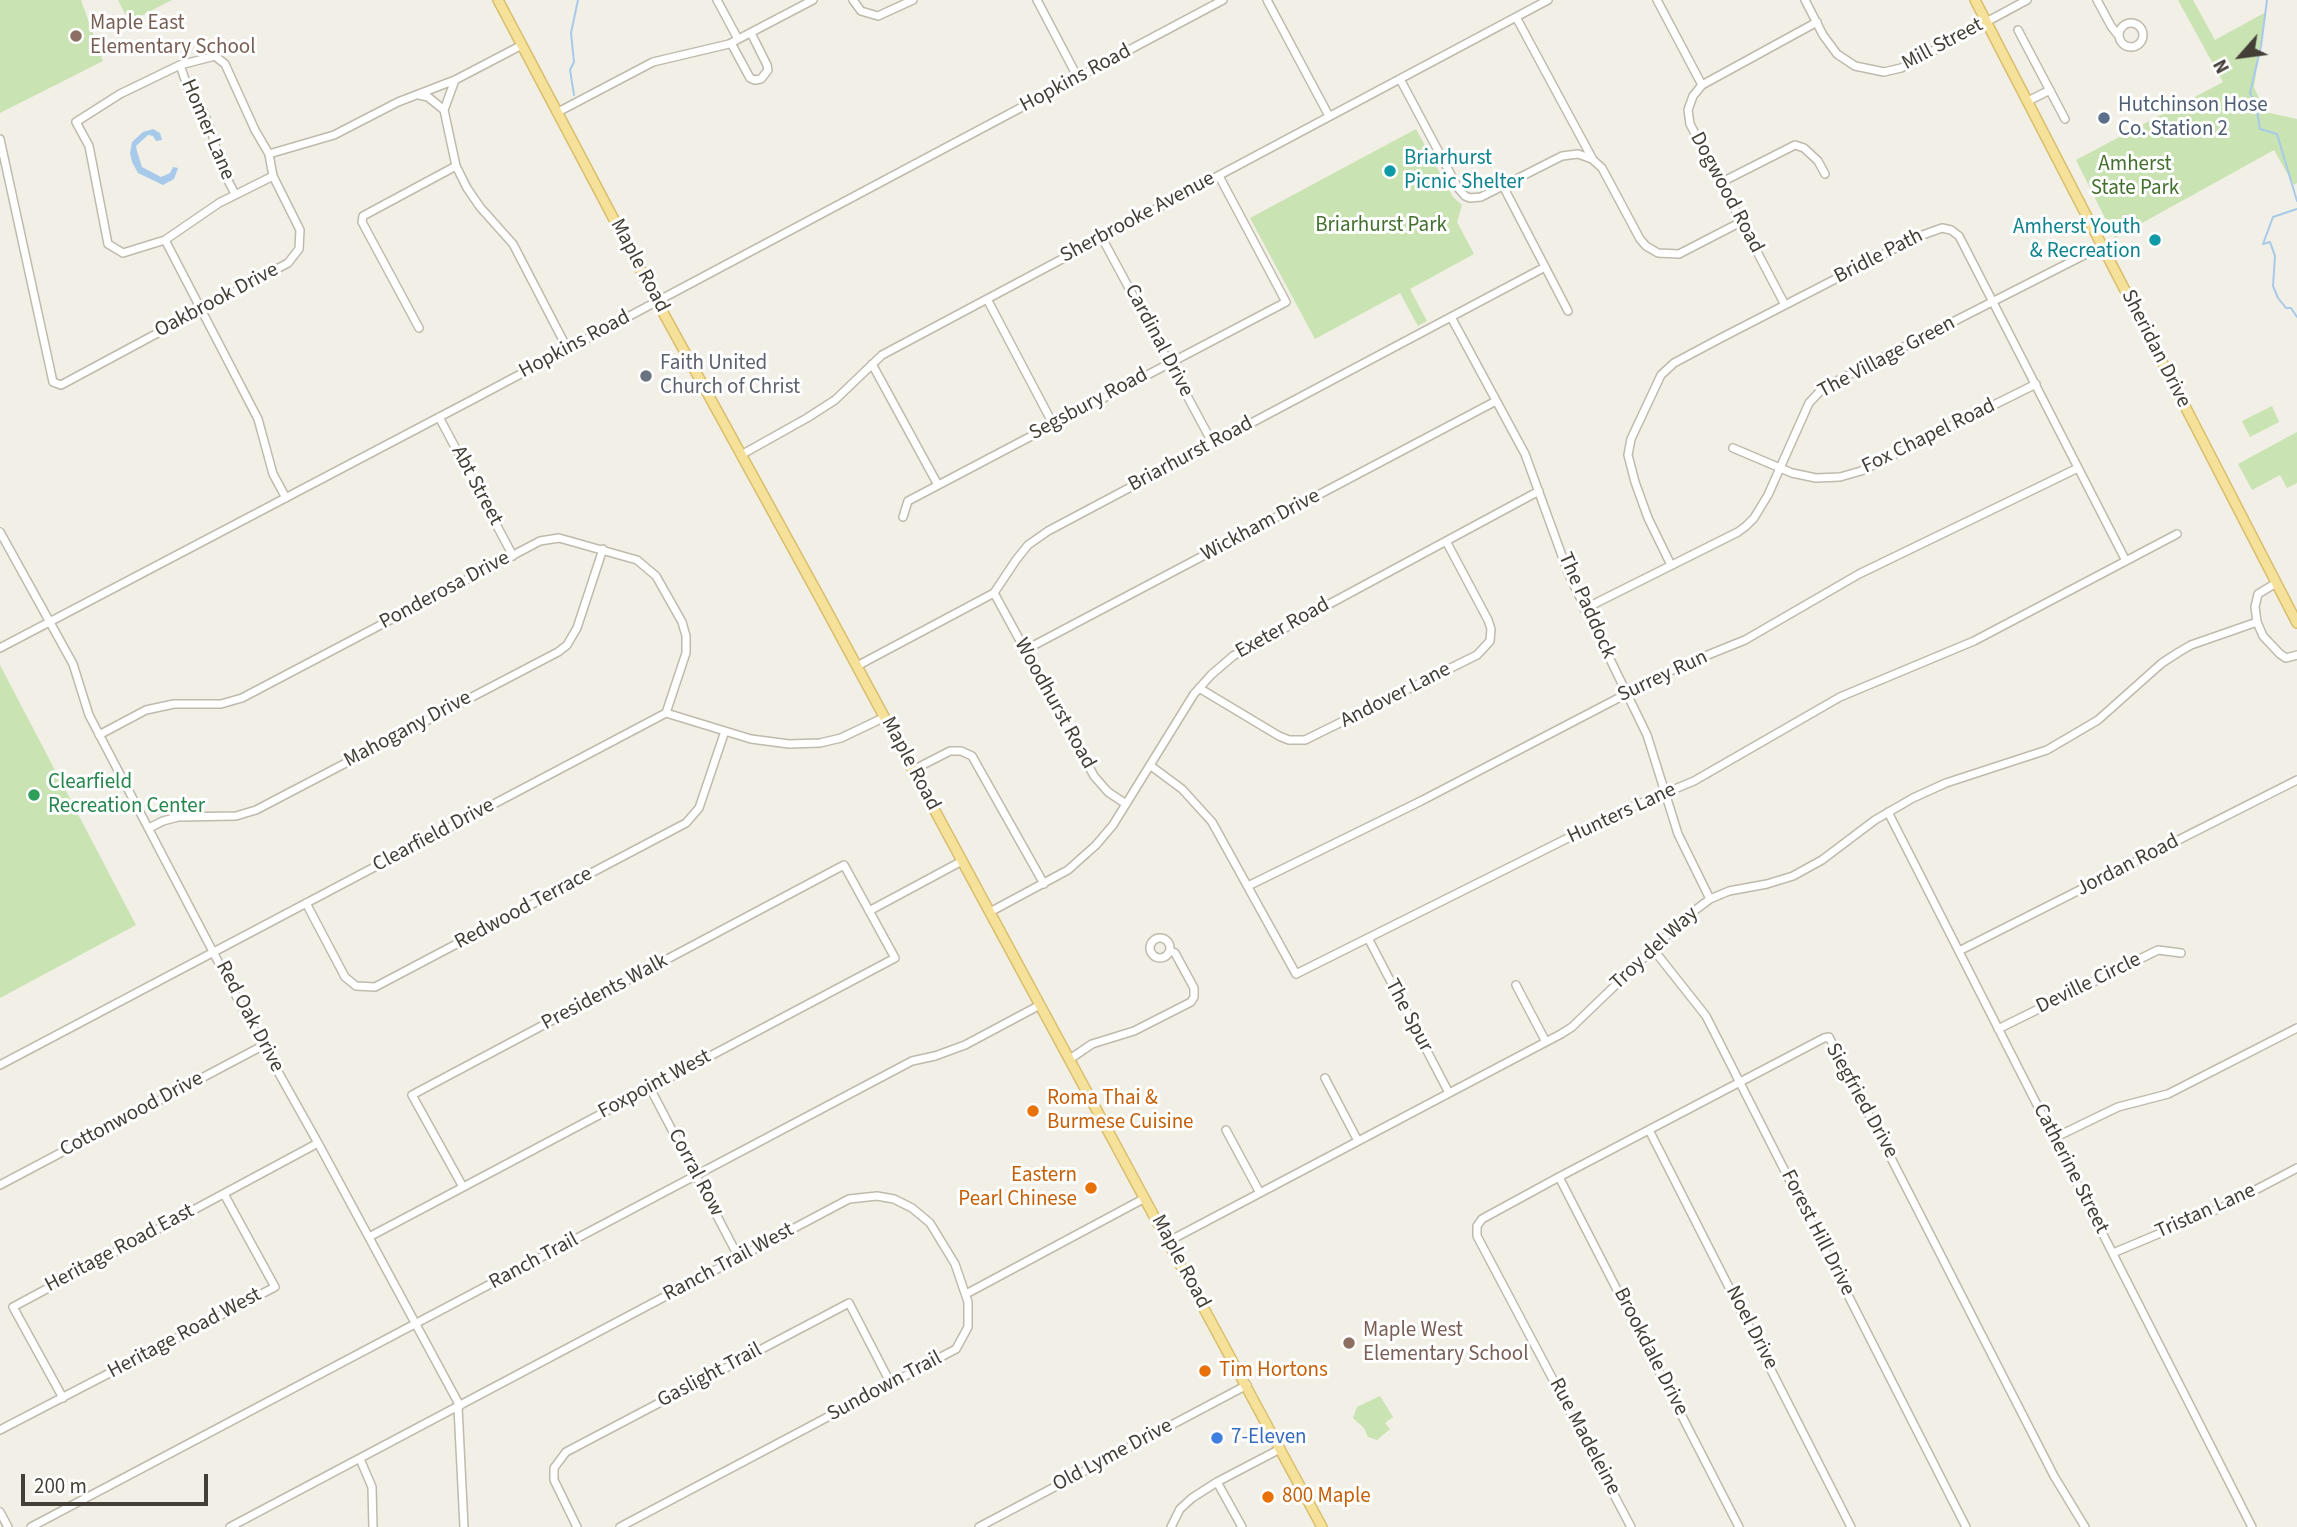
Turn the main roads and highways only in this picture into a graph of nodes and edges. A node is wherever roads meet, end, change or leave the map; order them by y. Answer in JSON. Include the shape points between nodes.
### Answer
{"nodes":[{"id":1,"x":498,"y":0,"type":"edge"},
{"id":2,"x":1975,"y":0,"type":"edge"},
{"id":3,"x":2297,"y":623,"type":"edge"},
{"id":4,"x":1322,"y":1527,"type":"edge"}],
"edges":[{"from":1,"to":4,"type":"main road","name":"Maple Road"},
{"from":2,"to":3,"type":"main road","name":"Sheridan Drive"}]}
